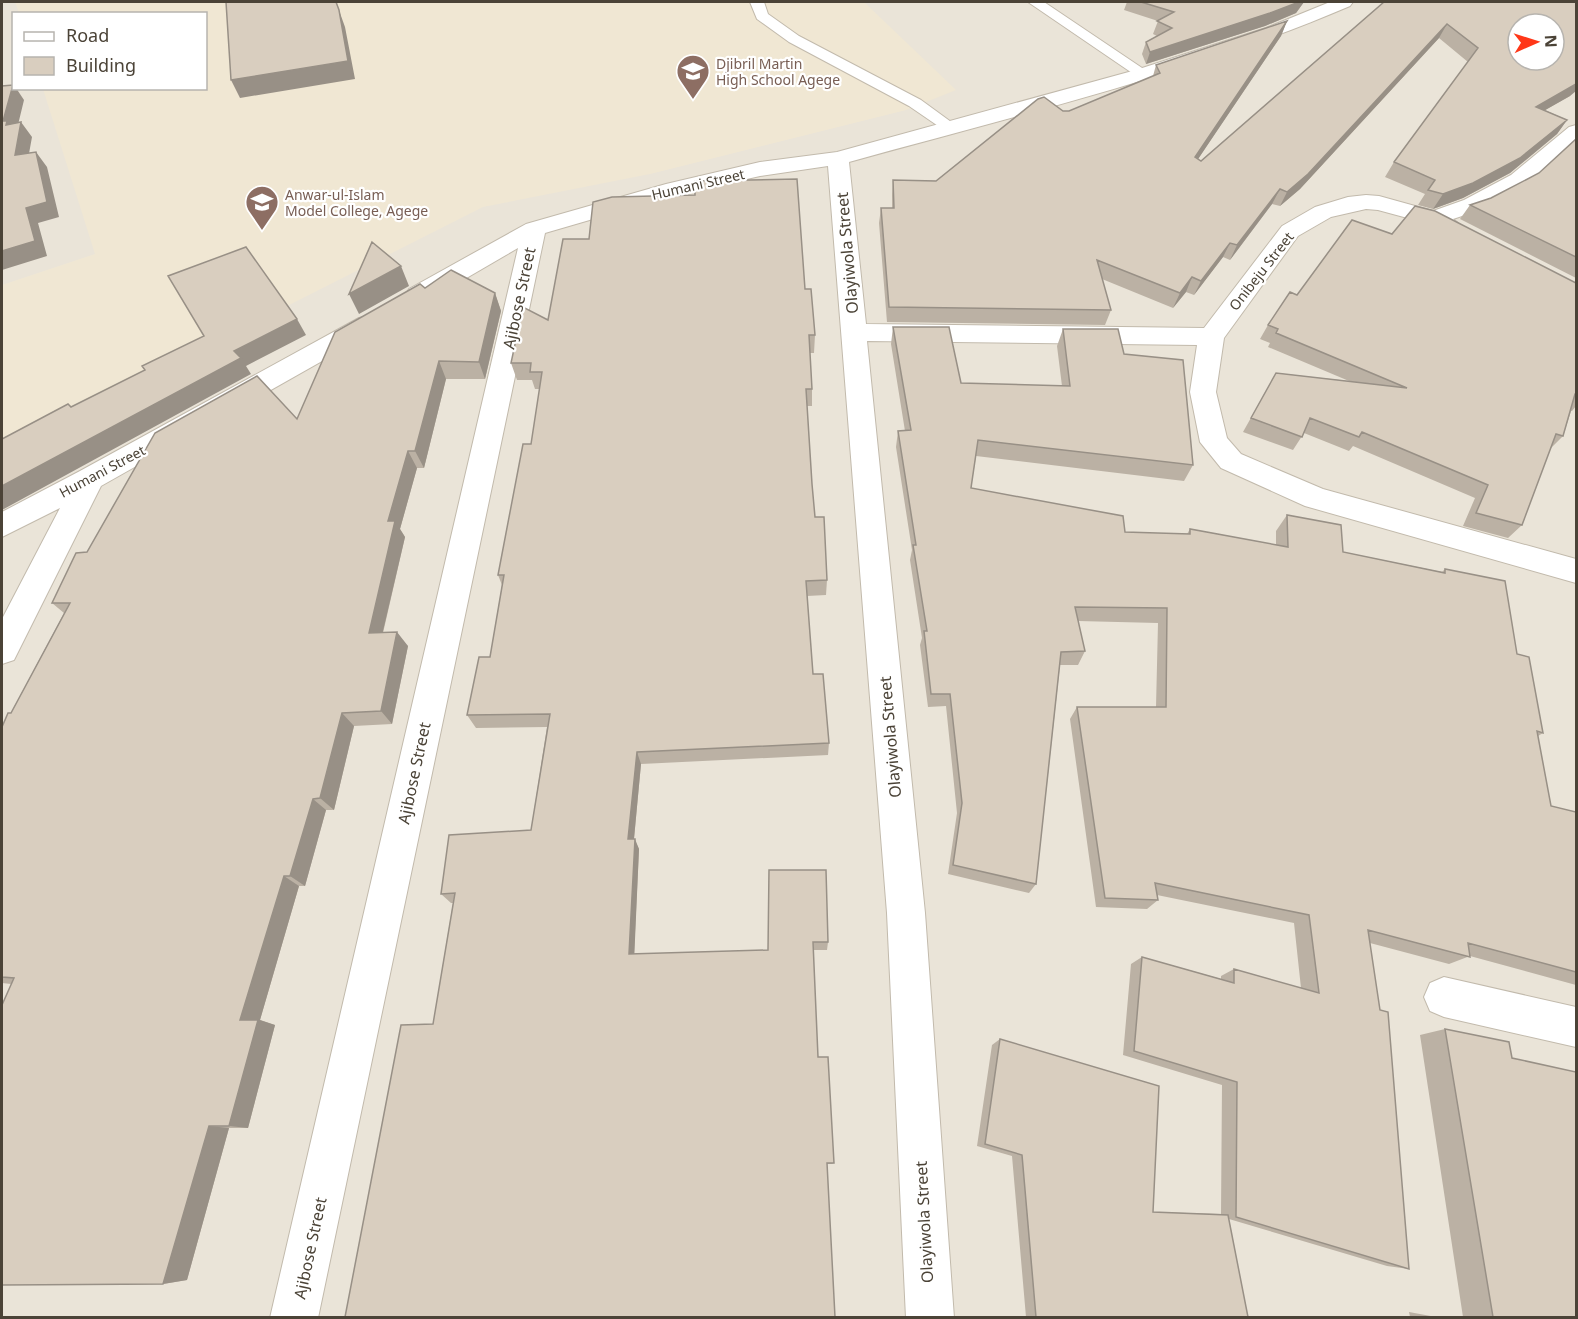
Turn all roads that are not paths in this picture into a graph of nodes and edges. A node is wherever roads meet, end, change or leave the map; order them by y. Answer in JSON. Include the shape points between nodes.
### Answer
{"nodes":[{"id":1,"x":757,"y":2,"type":"edge"},
{"id":2,"x":1035,"y":2,"type":"edge"},
{"id":3,"x":1344,"y":2,"type":"edge"},
{"id":4,"x":1143,"y":74,"type":"junction"},
{"id":5,"x":950,"y":128,"type":"junction"},
{"id":6,"x":1576,"y":131,"type":"edge"},
{"id":7,"x":838,"y":158,"type":"junction"},
{"id":8,"x":1434,"y":218,"type":"junction"},
{"id":9,"x":534,"y":229,"type":"junction"},
{"id":10,"x":1475,"y":239,"type":"edge"},
{"id":11,"x":854,"y":332,"type":"junction"},
{"id":12,"x":1211,"y":338,"type":"junction"},
{"id":13,"x":90,"y":479,"type":"junction"},
{"id":14,"x":2,"y":525,"type":"edge"},
{"id":15,"x":1576,"y":571,"type":"edge"},
{"id":16,"x":2,"y":650,"type":"edge"},
{"id":17,"x":1444,"y":997,"type":"dead end"},
{"id":18,"x":1576,"y":1027,"type":"edge"},
{"id":19,"x":294,"y":1317,"type":"edge"},
{"id":20,"x":930,"y":1317,"type":"edge"}],
"edges":[{"from":1,"to":5,"type":"lane","via":[[762,16],[794,39],[915,103]]},
{"from":2,"to":4,"type":"lane"},
{"from":3,"to":4,"type":"street","name":"Humani Street","via":[[1273,32]]},
{"from":4,"to":5,"type":"street","name":"Humani Street"},
{"from":5,"to":7,"type":"street","name":"Humani Street"},
{"from":6,"to":8,"type":"street","via":[[1519,180],[1472,206]]},
{"from":7,"to":9,"type":"street","name":"Humani Street","via":[[666,191]]},
{"from":7,"to":11,"type":"street","name":"Olayiwola Street"},
{"from":8,"to":10,"type":"street","name":"Onibeju Street"},
{"from":8,"to":12,"type":"street","name":"Onibeju Street","via":[[1366,202],[1323,212],[1290,231]]},
{"from":9,"to":13,"type":"street","name":"Humani Street"},
{"from":9,"to":19,"type":"street","name":"Ajibose Street"},
{"from":11,"to":12,"type":"street"},
{"from":11,"to":20,"type":"street","name":"Olayiwola Street","via":[[906,913]]},
{"from":12,"to":15,"type":"street","via":[[1203,392],[1214,442],[1231,461],[1315,498]]},
{"from":13,"to":14,"type":"street","name":"Humani Street"},
{"from":13,"to":16,"type":"street"},
{"from":17,"to":18,"type":"street"}]}
